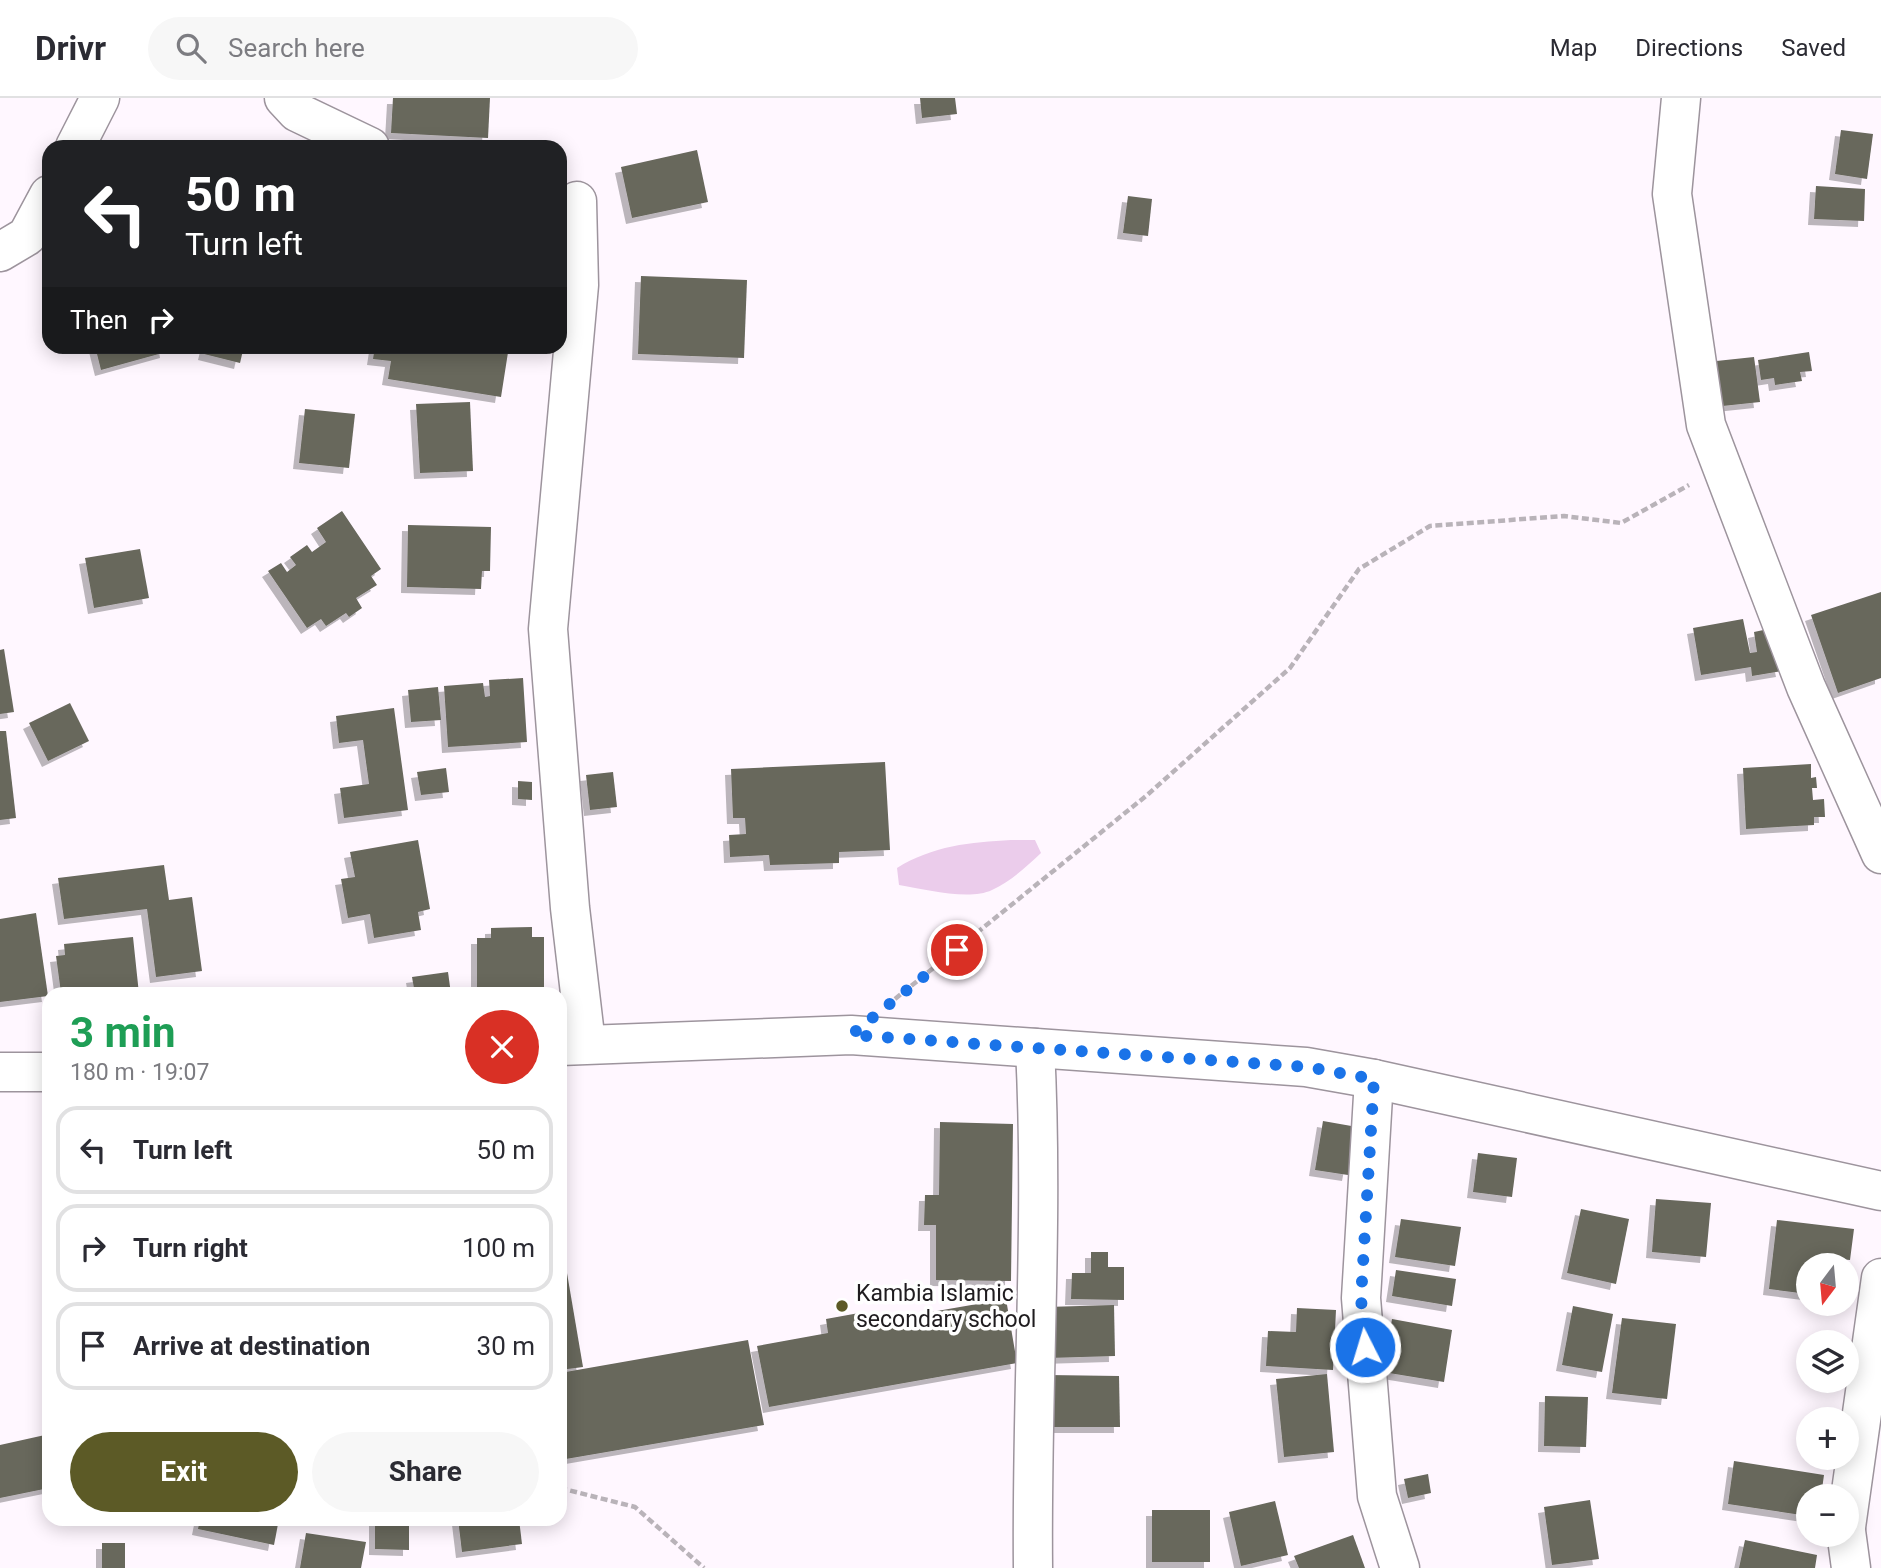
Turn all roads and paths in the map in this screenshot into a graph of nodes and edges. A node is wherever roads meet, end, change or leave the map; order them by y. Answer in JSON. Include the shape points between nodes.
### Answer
{"nodes":[{"id":1,"x":100,"y":98,"type":"edge"},
{"id":2,"x":284,"y":98,"type":"edge"},
{"id":3,"x":1681,"y":98,"type":"edge"},
{"id":4,"x":79,"y":140,"type":"edge"},
{"id":5,"x":355,"y":140,"type":"edge"},
{"id":6,"x":577,"y":201,"type":"dead end"},
{"id":7,"x":42,"y":208,"type":"edge"},
{"id":8,"x":0,"y":252,"type":"edge"},
{"id":9,"x":1722,"y":467,"type":"junction"},
{"id":10,"x":1881,"y":855,"type":"edge"},
{"id":11,"x":851,"y":1035,"type":"junction"},
{"id":12,"x":573,"y":1045,"type":"edge"},
{"id":13,"x":1035,"y":1048,"type":"junction"},
{"id":14,"x":0,"y":1072,"type":"edge"},
{"id":15,"x":42,"y":1072,"type":"edge"},
{"id":16,"x":1374,"y":1079,"type":"junction"},
{"id":17,"x":1881,"y":1191,"type":"edge"},
{"id":18,"x":1881,"y":1278,"type":"edge"},
{"id":19,"x":1852,"y":1484,"type":"edge"},
{"id":20,"x":567,"y":1490,"type":"edge"},
{"id":21,"x":1848,"y":1547,"type":"edge"},
{"id":22,"x":704,"y":1568,"type":"edge"},
{"id":23,"x":1033,"y":1568,"type":"edge"},
{"id":24,"x":1400,"y":1568,"type":"edge"},
{"id":25,"x":1850,"y":1568,"type":"edge"}],
"edges":[{"from":1,"to":4,"type":"street"},
{"from":2,"to":5,"type":"street","via":[[297,112]]},
{"from":3,"to":9,"type":"street","via":[[1672,194],[1706,425]]},
{"from":6,"to":12,"type":"street","via":[[579,285],[548,629],[570,908]]},
{"from":7,"to":8,"type":"street","via":[[27,236]]},
{"from":9,"to":10,"type":"street","via":[[1806,687]]},
{"from":9,"to":11,"type":"path","via":[[1621,523],[1564,516],[1430,526],[1359,569],[1290,668],[1146,796]]},
{"from":11,"to":12,"type":"street"},
{"from":11,"to":13,"type":"street"},
{"from":13,"to":16,"type":"street","via":[[1307,1067]]},
{"from":13,"to":23,"type":"street","via":[[1038,1213]]},
{"from":14,"to":15,"type":"street"},
{"from":16,"to":17,"type":"street"},
{"from":16,"to":24,"type":"street","via":[[1361,1298],[1377,1496]]},
{"from":18,"to":19,"type":"street"},
{"from":20,"to":22,"type":"path","via":[[635,1507]]},
{"from":21,"to":25,"type":"street"}]}
